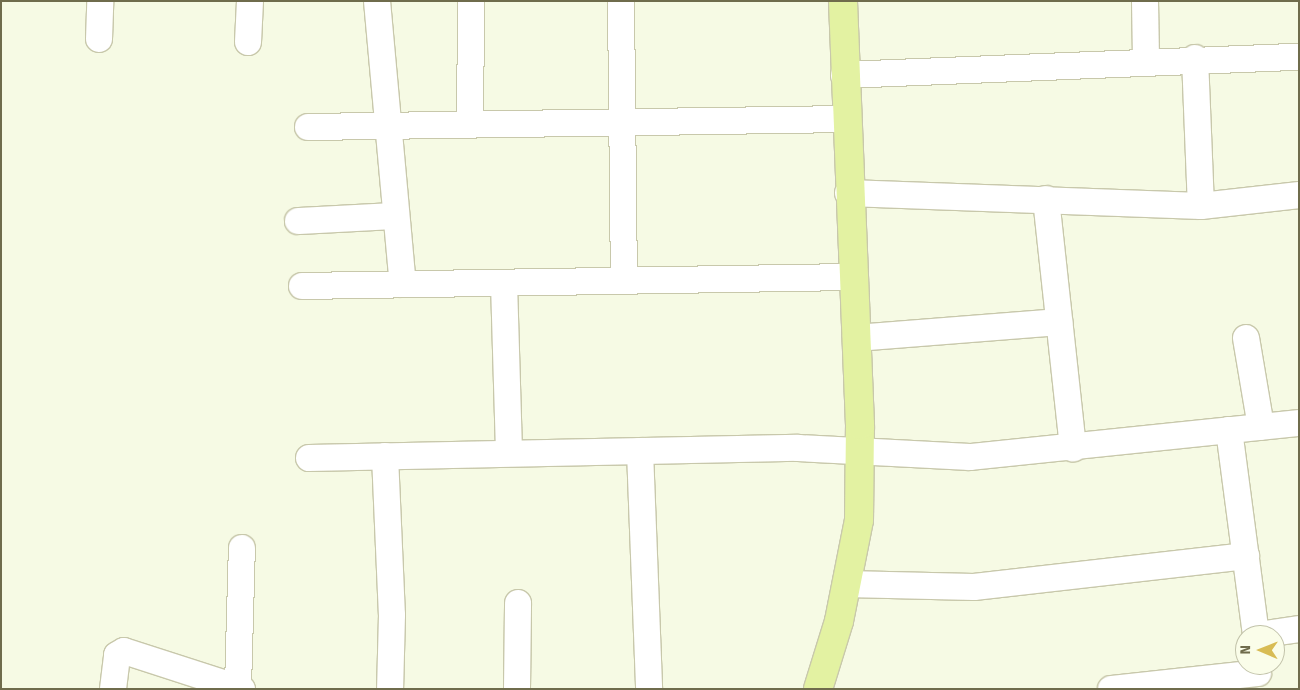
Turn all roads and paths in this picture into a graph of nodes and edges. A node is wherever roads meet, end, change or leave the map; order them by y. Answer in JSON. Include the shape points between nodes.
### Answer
{"nodes":[{"id":1,"x":100,"y":1,"type":"edge"},
{"id":2,"x":250,"y":1,"type":"edge"},
{"id":3,"x":377,"y":1,"type":"edge"},
{"id":4,"x":471,"y":1,"type":"edge"},
{"id":5,"x":620,"y":1,"type":"edge"},
{"id":6,"x":843,"y":1,"type":"edge"},
{"id":7,"x":1145,"y":1,"type":"edge"},
{"id":8,"x":99,"y":39,"type":"dead end"},
{"id":9,"x":248,"y":42,"type":"dead end"},
{"id":10,"x":1299,"y":57,"type":"edge"},
{"id":11,"x":1195,"y":58,"type":"junction"},
{"id":12,"x":1146,"y":60,"type":"junction"},
{"id":13,"x":844,"y":75,"type":"junction"},
{"id":14,"x":845,"y":119,"type":"junction"},
{"id":15,"x":621,"y":123,"type":"junction"},
{"id":16,"x":470,"y":125,"type":"junction"},
{"id":17,"x":386,"y":126,"type":"junction"},
{"id":18,"x":308,"y":127,"type":"dead end"},
{"id":19,"x":848,"y":193,"type":"junction"},
{"id":20,"x":1299,"y":195,"type":"edge"},
{"id":21,"x":1046,"y":199,"type":"junction"},
{"id":22,"x":1201,"y":206,"type":"junction"},
{"id":23,"x":395,"y":216,"type":"junction"},
{"id":24,"x":298,"y":221,"type":"dead end"},
{"id":25,"x":852,"y":278,"type":"junction"},
{"id":26,"x":624,"y":281,"type":"junction"},
{"id":27,"x":504,"y":283,"type":"junction"},
{"id":28,"x":403,"y":284,"type":"junction"},
{"id":29,"x":302,"y":286,"type":"dead end"},
{"id":30,"x":1059,"y":322,"type":"junction"},
{"id":31,"x":856,"y":338,"type":"junction"},
{"id":32,"x":1246,"y":338,"type":"dead end"},
{"id":33,"x":1299,"y":423,"type":"edge"},
{"id":34,"x":1261,"y":427,"type":"junction"},
{"id":35,"x":1229,"y":430,"type":"junction"},
{"id":36,"x":1073,"y":449,"type":"junction"},
{"id":37,"x":640,"y":451,"type":"junction"},
{"id":38,"x":860,"y":452,"type":"junction"},
{"id":39,"x":509,"y":453,"type":"junction"},
{"id":40,"x":385,"y":456,"type":"junction"},
{"id":41,"x":309,"y":458,"type":"dead end"},
{"id":42,"x":242,"y":548,"type":"dead end"},
{"id":43,"x":1246,"y":556,"type":"junction"},
{"id":44,"x":846,"y":584,"type":"junction"},
{"id":45,"x":518,"y":603,"type":"dead end"},
{"id":46,"x":1256,"y":625,"type":"edge"},
{"id":47,"x":1299,"y":629,"type":"edge"},
{"id":48,"x":1285,"y":631,"type":"edge"},
{"id":49,"x":1258,"y":676,"type":"edge"},
{"id":50,"x":240,"y":688,"type":"edge"},
{"id":51,"x":113,"y":689,"type":"edge"},
{"id":52,"x":390,"y":689,"type":"edge"},
{"id":53,"x":517,"y":689,"type":"edge"},
{"id":54,"x":649,"y":689,"type":"edge"},
{"id":55,"x":818,"y":689,"type":"edge"},
{"id":56,"x":1111,"y":689,"type":"edge"}],
"edges":[{"from":1,"to":8,"type":"street"},
{"from":2,"to":9,"type":"street"},
{"from":3,"to":17,"type":"street"},
{"from":4,"to":16,"type":"street"},
{"from":5,"to":15,"type":"street"},
{"from":6,"to":13,"type":"main road"},
{"from":7,"to":12,"type":"street"},
{"from":10,"to":11,"type":"street"},
{"from":11,"to":12,"type":"street"},
{"from":11,"to":22,"type":"street"},
{"from":12,"to":13,"type":"street"},
{"from":13,"to":14,"type":"main road"},
{"from":14,"to":15,"type":"street"},
{"from":14,"to":19,"type":"main road"},
{"from":15,"to":16,"type":"street"},
{"from":15,"to":26,"type":"street"},
{"from":16,"to":17,"type":"street"},
{"from":17,"to":18,"type":"street"},
{"from":17,"to":23,"type":"street"},
{"from":19,"to":21,"type":"street"},
{"from":19,"to":25,"type":"main road"},
{"from":20,"to":22,"type":"street"},
{"from":21,"to":22,"type":"street"},
{"from":21,"to":30,"type":"street"},
{"from":23,"to":24,"type":"street"},
{"from":23,"to":28,"type":"street"},
{"from":25,"to":26,"type":"street"},
{"from":25,"to":31,"type":"main road"},
{"from":26,"to":27,"type":"street"},
{"from":27,"to":28,"type":"street"},
{"from":27,"to":39,"type":"street"},
{"from":28,"to":29,"type":"street"},
{"from":30,"to":31,"type":"street"},
{"from":30,"to":36,"type":"street"},
{"from":31,"to":38,"type":"main road"},
{"from":32,"to":34,"type":"street"},
{"from":33,"to":34,"type":"street"},
{"from":34,"to":35,"type":"street"},
{"from":35,"to":36,"type":"street"},
{"from":35,"to":43,"type":"street"},
{"from":36,"to":38,"type":"street","via":[[970,457]]},
{"from":37,"to":38,"type":"street","via":[[798,448]]},
{"from":37,"to":39,"type":"street"},
{"from":37,"to":54,"type":"street"},
{"from":38,"to":44,"type":"main road","via":[[859,520]]},
{"from":39,"to":40,"type":"street"},
{"from":40,"to":41,"type":"street"},
{"from":40,"to":52,"type":"street","via":[[392,615]]},
{"from":42,"to":50,"type":"street"},
{"from":43,"to":44,"type":"street","via":[[974,587]]},
{"from":43,"to":46,"type":"street"},
{"from":44,"to":55,"type":"main road"},
{"from":45,"to":53,"type":"street"},
{"from":47,"to":48,"type":"street"},
{"from":49,"to":56,"type":"street"},
{"from":50,"to":51,"type":"street","via":[[124,651],[117,655]]}]}
